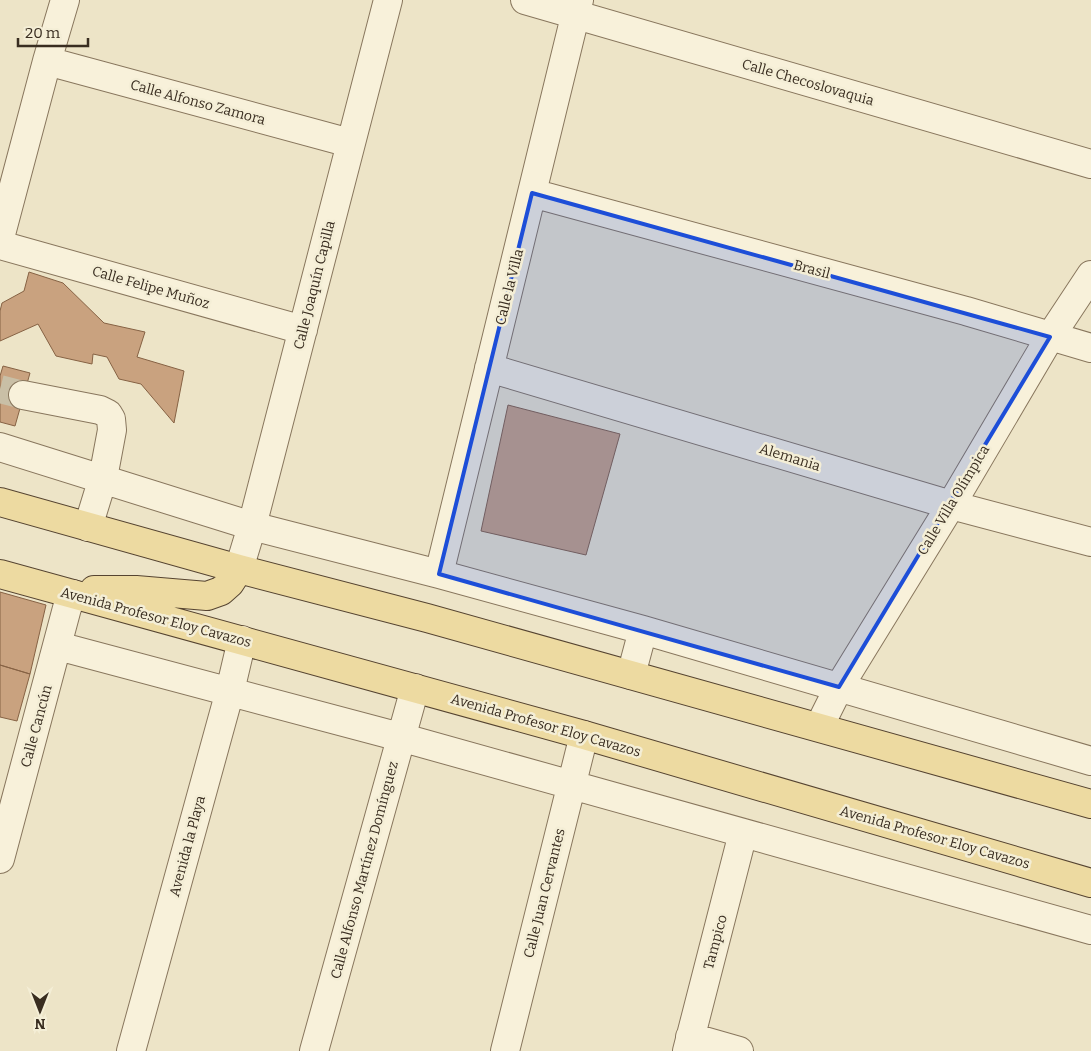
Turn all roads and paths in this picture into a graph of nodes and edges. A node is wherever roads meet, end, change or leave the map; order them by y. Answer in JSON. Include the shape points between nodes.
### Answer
{"nodes":[{"id":1,"x":65,"y":0,"type":"edge"},
{"id":2,"x":388,"y":0,"type":"edge"},
{"id":3,"x":525,"y":0,"type":"edge"},
{"id":4,"x":577,"y":7,"type":"edge"},
{"id":5,"x":47,"y":61,"type":"junction"},
{"id":6,"x":350,"y":143,"type":"junction"},
{"id":7,"x":1091,"y":164,"type":"edge"},
{"id":8,"x":532,"y":193,"type":"junction"},
{"id":9,"x":0,"y":238,"type":"edge"},
{"id":10,"x":0,"y":245,"type":"edge"},
{"id":11,"x":1091,"y":275,"type":"edge"},
{"id":12,"x":303,"y":330,"type":"junction"},
{"id":13,"x":1050,"y":337,"type":"junction"},
{"id":14,"x":1091,"y":348,"type":"edge"},
{"id":15,"x":489,"y":368,"type":"junction"},
{"id":16,"x":23,"y":395,"type":"tunnel mouth"},
{"id":17,"x":0,"y":447,"type":"edge"},
{"id":18,"x":103,"y":478,"type":"junction"},
{"id":19,"x":0,"y":502,"type":"edge"},
{"id":20,"x":950,"y":505,"type":"junction"},
{"id":21,"x":252,"y":526,"type":"junction"},
{"id":22,"x":88,"y":527,"type":"junction"},
{"id":23,"x":1091,"y":542,"type":"edge"},
{"id":24,"x":239,"y":569,"type":"junction"},
{"id":25,"x":0,"y":574,"type":"edge"},
{"id":26,"x":439,"y":574,"type":"junction"},
{"id":27,"x":73,"y":594,"type":"junction"},
{"id":28,"x":643,"y":630,"type":"junction"},
{"id":29,"x":242,"y":640,"type":"junction"},
{"id":30,"x":58,"y":646,"type":"junction"},
{"id":31,"x":631,"y":675,"type":"junction"},
{"id":32,"x":839,"y":687,"type":"junction"},
{"id":33,"x":415,"y":688,"type":"junction"},
{"id":34,"x":230,"y":691,"type":"junction"},
{"id":35,"x":819,"y":727,"type":"junction"},
{"id":36,"x":584,"y":735,"type":"junction"},
{"id":37,"x":400,"y":737,"type":"junction"},
{"id":38,"x":1091,"y":761,"type":"edge"},
{"id":39,"x":572,"y":784,"type":"junction"},
{"id":40,"x":1091,"y":804,"type":"edge"},
{"id":41,"x":743,"y":833,"type":"junction"},
{"id":42,"x":0,"y":859,"type":"edge"},
{"id":43,"x":1091,"y":883,"type":"edge"},
{"id":44,"x":1091,"y":930,"type":"edge"},
{"id":45,"x":689,"y":1044,"type":"edge"},
{"id":46,"x":131,"y":1051,"type":"edge"},
{"id":47,"x":314,"y":1051,"type":"edge"},
{"id":48,"x":505,"y":1051,"type":"edge"},
{"id":49,"x":739,"y":1051,"type":"edge"}],
"edges":[{"from":1,"to":5,"type":"street"},
{"from":2,"to":6,"type":"street","name":"Calle Joaquín Capilla"},
{"from":3,"to":4,"type":"street","name":"Calle Checoslovaquia"},
{"from":4,"to":7,"type":"street","name":"Calle Checoslovaquia"},
{"from":4,"to":8,"type":"street","name":"Calle la Villa"},
{"from":5,"to":6,"type":"street","name":"Calle Alfonso Zamora"},
{"from":5,"to":9,"type":"street"},
{"from":6,"to":12,"type":"street","name":"Calle Joaquín Capilla"},
{"from":8,"to":13,"type":"street","name":"Brasil","via":[[966,311]]},
{"from":8,"to":15,"type":"street","name":"Calle la Villa"},
{"from":10,"to":12,"type":"street","name":"Calle Felipe Muñoz"},
{"from":11,"to":13,"type":"street","name":"Calle Villa Olímpica"},
{"from":12,"to":21,"type":"street","name":"Calle Joaquín Capilla"},
{"from":13,"to":14,"type":"street","name":"Brasil"},
{"from":13,"to":20,"type":"street","name":"Calle Villa Olímpica"},
{"from":15,"to":20,"type":"street","name":"Alemania"},
{"from":15,"to":26,"type":"street","name":"Calle la Villa"},
{"from":16,"to":18,"type":"street","via":[[108,414],[112,430]]},
{"from":17,"to":18,"type":"street"},
{"from":18,"to":21,"type":"street"},
{"from":18,"to":22,"type":"street"},
{"from":19,"to":22,"type":"main road"},
{"from":20,"to":23,"type":"street","name":"Alemania"},
{"from":20,"to":32,"type":"street","name":"Calle Villa Olímpica"},
{"from":21,"to":24,"type":"street","name":"Calle Joaquín Capilla"},
{"from":21,"to":26,"type":"street"},
{"from":22,"to":24,"type":"main road"},
{"from":24,"to":27,"type":"main road","via":[[221,591],[207,596],[136,590]]},
{"from":24,"to":31,"type":"main road"},
{"from":25,"to":27,"type":"main road","name":"Avenida Profesor Eloy Cavazos"},
{"from":26,"to":28,"type":"street"},
{"from":27,"to":29,"type":"main road","name":"Avenida Profesor Eloy Cavazos"},
{"from":27,"to":30,"type":"street","name":"Calle Cancún"},
{"from":28,"to":31,"type":"street"},
{"from":28,"to":32,"type":"street"},
{"from":29,"to":33,"type":"main road","name":"Avenida Profesor Eloy Cavazos"},
{"from":29,"to":34,"type":"street","name":"Avenida la Playa"},
{"from":30,"to":34,"type":"street"},
{"from":30,"to":42,"type":"street","name":"Calle Cancún"},
{"from":31,"to":35,"type":"main road"},
{"from":32,"to":35,"type":"street","name":"Calle Villa Olímpica"},
{"from":32,"to":38,"type":"street"},
{"from":33,"to":36,"type":"main road","name":"Avenida Profesor Eloy Cavazos"},
{"from":33,"to":37,"type":"street","name":"Calle Alfonso Martínez Domínguez"},
{"from":34,"to":37,"type":"street"},
{"from":34,"to":46,"type":"street","name":"Avenida la Playa"},
{"from":35,"to":40,"type":"main road"},
{"from":36,"to":39,"type":"street","name":"Calle Juan Cervantes"},
{"from":36,"to":43,"type":"main road","name":"Avenida Profesor Eloy Cavazos"},
{"from":37,"to":39,"type":"street"},
{"from":37,"to":47,"type":"street","name":"Calle Alfonso Martínez Domínguez"},
{"from":39,"to":41,"type":"street"},
{"from":39,"to":48,"type":"street","name":"Calle Juan Cervantes"},
{"from":41,"to":44,"type":"street"},
{"from":41,"to":45,"type":"street","name":"Tampico"},
{"from":45,"to":49,"type":"street"}]}
